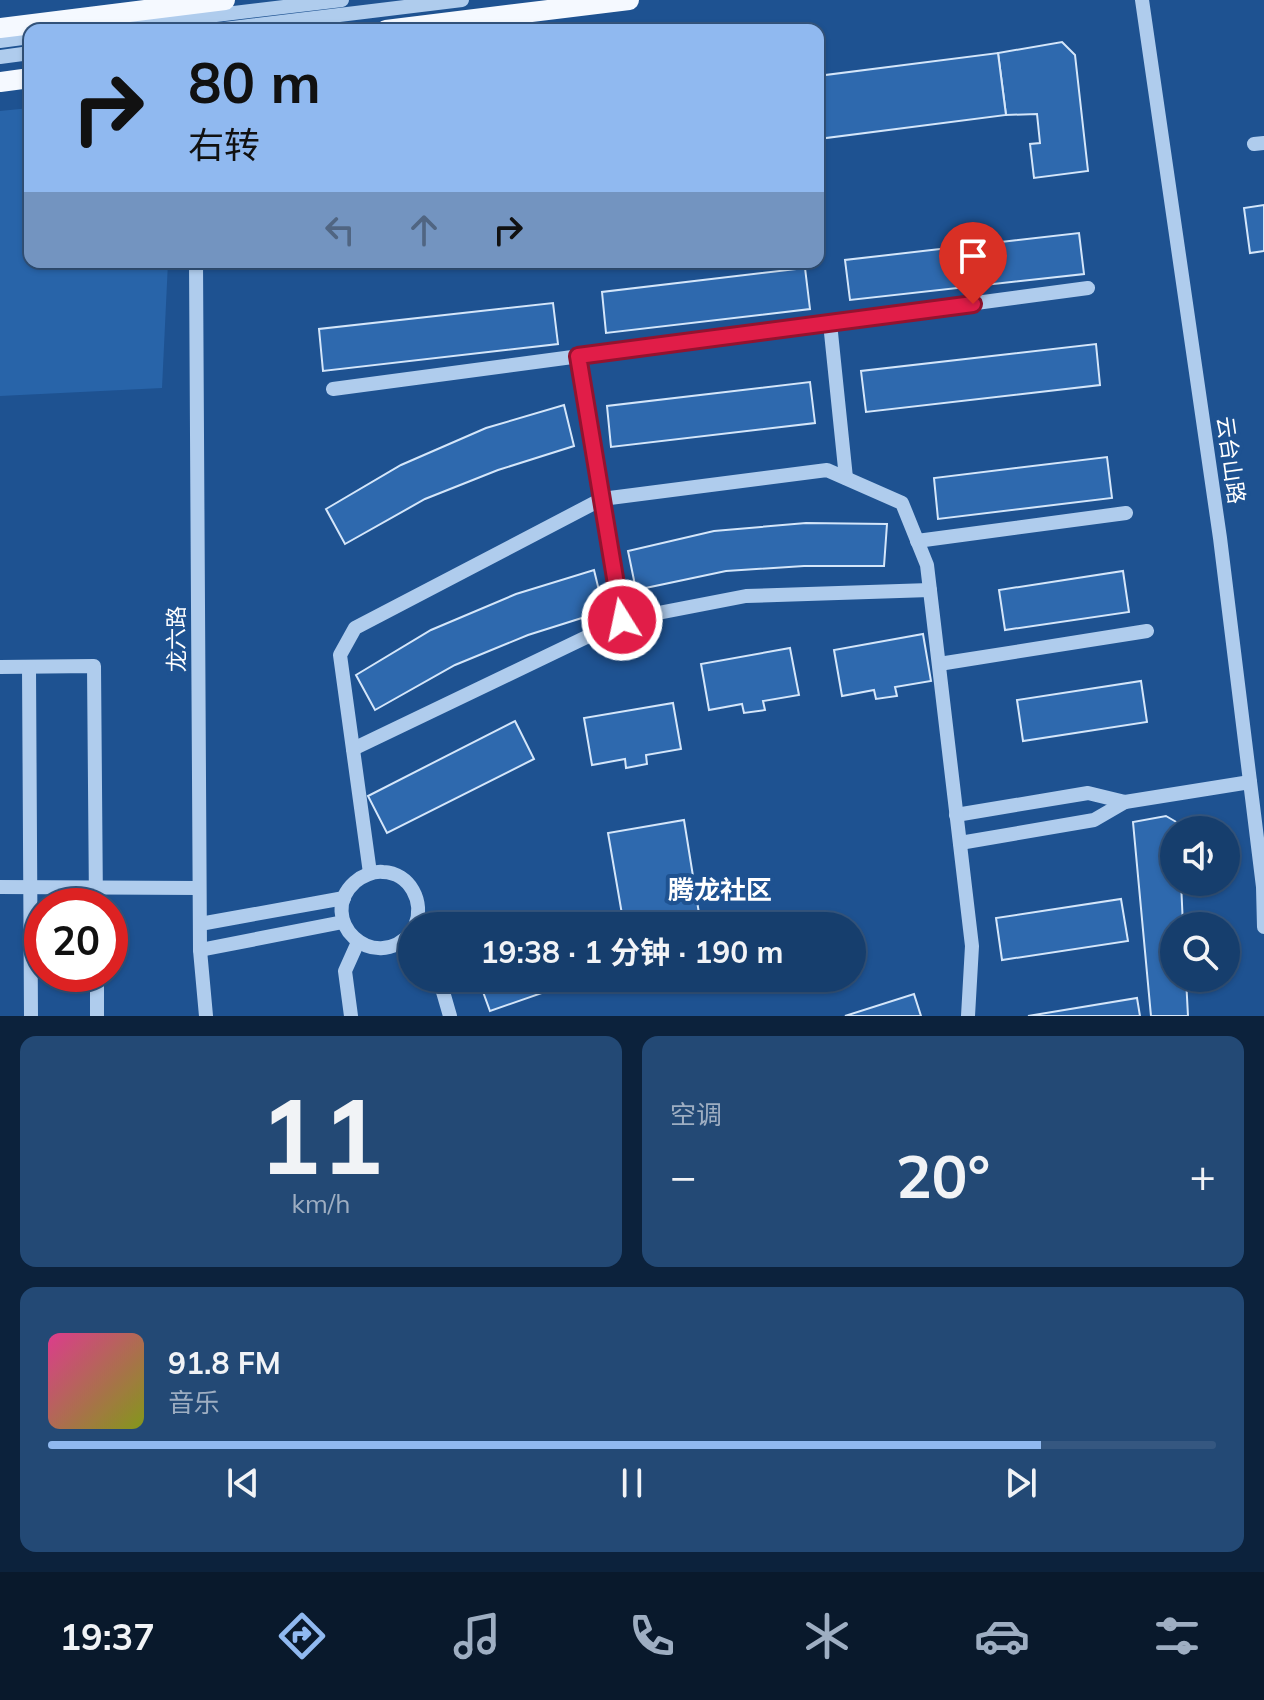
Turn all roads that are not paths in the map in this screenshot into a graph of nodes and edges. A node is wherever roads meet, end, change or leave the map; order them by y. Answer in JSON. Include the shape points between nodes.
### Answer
{"nodes":[{"id":1,"x":342,"y":0,"type":"edge"},
{"id":2,"x":462,"y":0,"type":"edge"},
{"id":3,"x":629,"y":0,"type":"edge"},
{"id":4,"x":1142,"y":0,"type":"edge"},
{"id":5,"x":212,"y":10,"type":"edge"},
{"id":6,"x":47,"y":24,"type":"edge"},
{"id":7,"x":128,"y":24,"type":"edge"},
{"id":8,"x":265,"y":24,"type":"edge"},
{"id":9,"x":435,"y":24,"type":"edge"},
{"id":10,"x":24,"y":26,"type":"edge"},
{"id":11,"x":0,"y":28,"type":"edge"},
{"id":12,"x":24,"y":38,"type":"edge"},
{"id":13,"x":0,"y":41,"type":"edge"},
{"id":14,"x":24,"y":54,"type":"edge"},
{"id":15,"x":0,"y":57,"type":"edge"},
{"id":16,"x":24,"y":79,"type":"edge"},
{"id":17,"x":0,"y":82,"type":"edge"},
{"id":18,"x":196,"y":268,"type":"edge"},
{"id":19,"x":1088,"y":288,"type":"dead end"},
{"id":20,"x":830,"y":323,"type":"junction"},
{"id":21,"x":578,"y":356,"type":"junction"},
{"id":22,"x":333,"y":389,"type":"dead end"},
{"id":23,"x":846,"y":478,"type":"junction"},
{"id":24,"x":602,"y":499,"type":"junction"},
{"id":25,"x":1126,"y":513,"type":"dead end"},
{"id":26,"x":917,"y":541,"type":"junction"},
{"id":27,"x":930,"y":590,"type":"junction"},
{"id":28,"x":622,"y":620,"type":"junction"},
{"id":29,"x":1147,"y":631,"type":"dead end"},
{"id":30,"x":939,"y":664,"type":"junction"},
{"id":31,"x":0,"y":667,"type":"edge"},
{"id":32,"x":29,"y":667,"type":"junction"},
{"id":33,"x":353,"y":749,"type":"junction"},
{"id":34,"x":1250,"y":782,"type":"junction"},
{"id":35,"x":1125,"y":802,"type":"junction"},
{"id":36,"x":956,"y":815,"type":"junction"},
{"id":37,"x":960,"y":843,"type":"junction"},
{"id":38,"x":370,"y":873,"type":"junction"},
{"id":39,"x":0,"y":887,"type":"edge"},
{"id":40,"x":30,"y":887,"type":"junction"},
{"id":41,"x":96,"y":887,"type":"junction"},
{"id":42,"x":199,"y":888,"type":"junction"},
{"id":43,"x":344,"y":898,"type":"junction"},
{"id":44,"x":418,"y":912,"type":"edge"},
{"id":45,"x":343,"y":922,"type":"junction"},
{"id":46,"x":200,"y":924,"type":"junction"},
{"id":47,"x":1264,"y":927,"type":"edge"},
{"id":48,"x":358,"y":942,"type":"junction"},
{"id":49,"x":398,"y":943,"type":"edge"},
{"id":50,"x":200,"y":950,"type":"junction"},
{"id":51,"x":97,"y":992,"type":"edge"},
{"id":52,"x":443,"y":992,"type":"edge"},
{"id":53,"x":31,"y":1016,"type":"edge"},
{"id":54,"x":97,"y":1016,"type":"edge"},
{"id":55,"x":206,"y":1016,"type":"edge"},
{"id":56,"x":351,"y":1016,"type":"edge"},
{"id":57,"x":450,"y":1016,"type":"edge"},
{"id":58,"x":968,"y":1016,"type":"edge"}],
"edges":[{"from":1,"to":5,"type":"street"},
{"from":2,"to":8,"type":"street"},
{"from":3,"to":9,"type":"main road"},
{"from":4,"to":34,"type":"street","name":"云台山路"},
{"from":5,"to":6,"type":"main road"},
{"from":5,"to":7,"type":"street"},
{"from":10,"to":11,"type":"main road"},
{"from":12,"to":13,"type":"street"},
{"from":14,"to":15,"type":"street"},
{"from":16,"to":17,"type":"main road"},
{"from":18,"to":42,"type":"street","name":"龙六路"},
{"from":19,"to":20,"type":"street"},
{"from":20,"to":21,"type":"street"},
{"from":20,"to":23,"type":"street"},
{"from":21,"to":22,"type":"street"},
{"from":21,"to":24,"type":"street"},
{"from":23,"to":24,"type":"street","via":[[827,470]]},
{"from":23,"to":26,"type":"street","via":[[902,503]]},
{"from":24,"to":28,"type":"street"},
{"from":24,"to":33,"type":"street","via":[[355,628],[340,655]]},
{"from":25,"to":26,"type":"street"},
{"from":26,"to":27,"type":"street"},
{"from":27,"to":28,"type":"street","via":[[746,596]]},
{"from":27,"to":30,"type":"street"},
{"from":28,"to":33,"type":"street"},
{"from":29,"to":30,"type":"street"},
{"from":30,"to":36,"type":"street"},
{"from":31,"to":32,"type":"street"},
{"from":32,"to":40,"type":"street"},
{"from":32,"to":41,"type":"street","via":[[94,666]]},
{"from":33,"to":38,"type":"street"},
{"from":34,"to":35,"type":"street"},
{"from":34,"to":47,"type":"street","name":"云台山路"},
{"from":35,"to":36,"type":"street","via":[[1088,793]]},
{"from":35,"to":37,"type":"street","via":[[1094,820]]},
{"from":36,"to":37,"type":"street"},
{"from":37,"to":58,"type":"street","via":[[972,946]]},
{"from":38,"to":43,"type":"street"},
{"from":38,"to":44,"type":"street","via":[[383,872],[407,882]]},
{"from":39,"to":40,"type":"street"},
{"from":40,"to":41,"type":"street"},
{"from":40,"to":53,"type":"street"},
{"from":41,"to":42,"type":"street"},
{"from":42,"to":46,"type":"street","name":"龙六路"},
{"from":43,"to":45,"type":"street"},
{"from":43,"to":46,"type":"street"},
{"from":45,"to":48,"type":"street"},
{"from":45,"to":50,"type":"street"},
{"from":46,"to":50,"type":"street","name":"龙六路"},
{"from":48,"to":49,"type":"street","via":[[369,947]]},
{"from":48,"to":56,"type":"street","via":[[345,971]]},
{"from":50,"to":55,"type":"street","name":"龙六路"},
{"from":51,"to":54,"type":"street"},
{"from":52,"to":57,"type":"street"}]}
